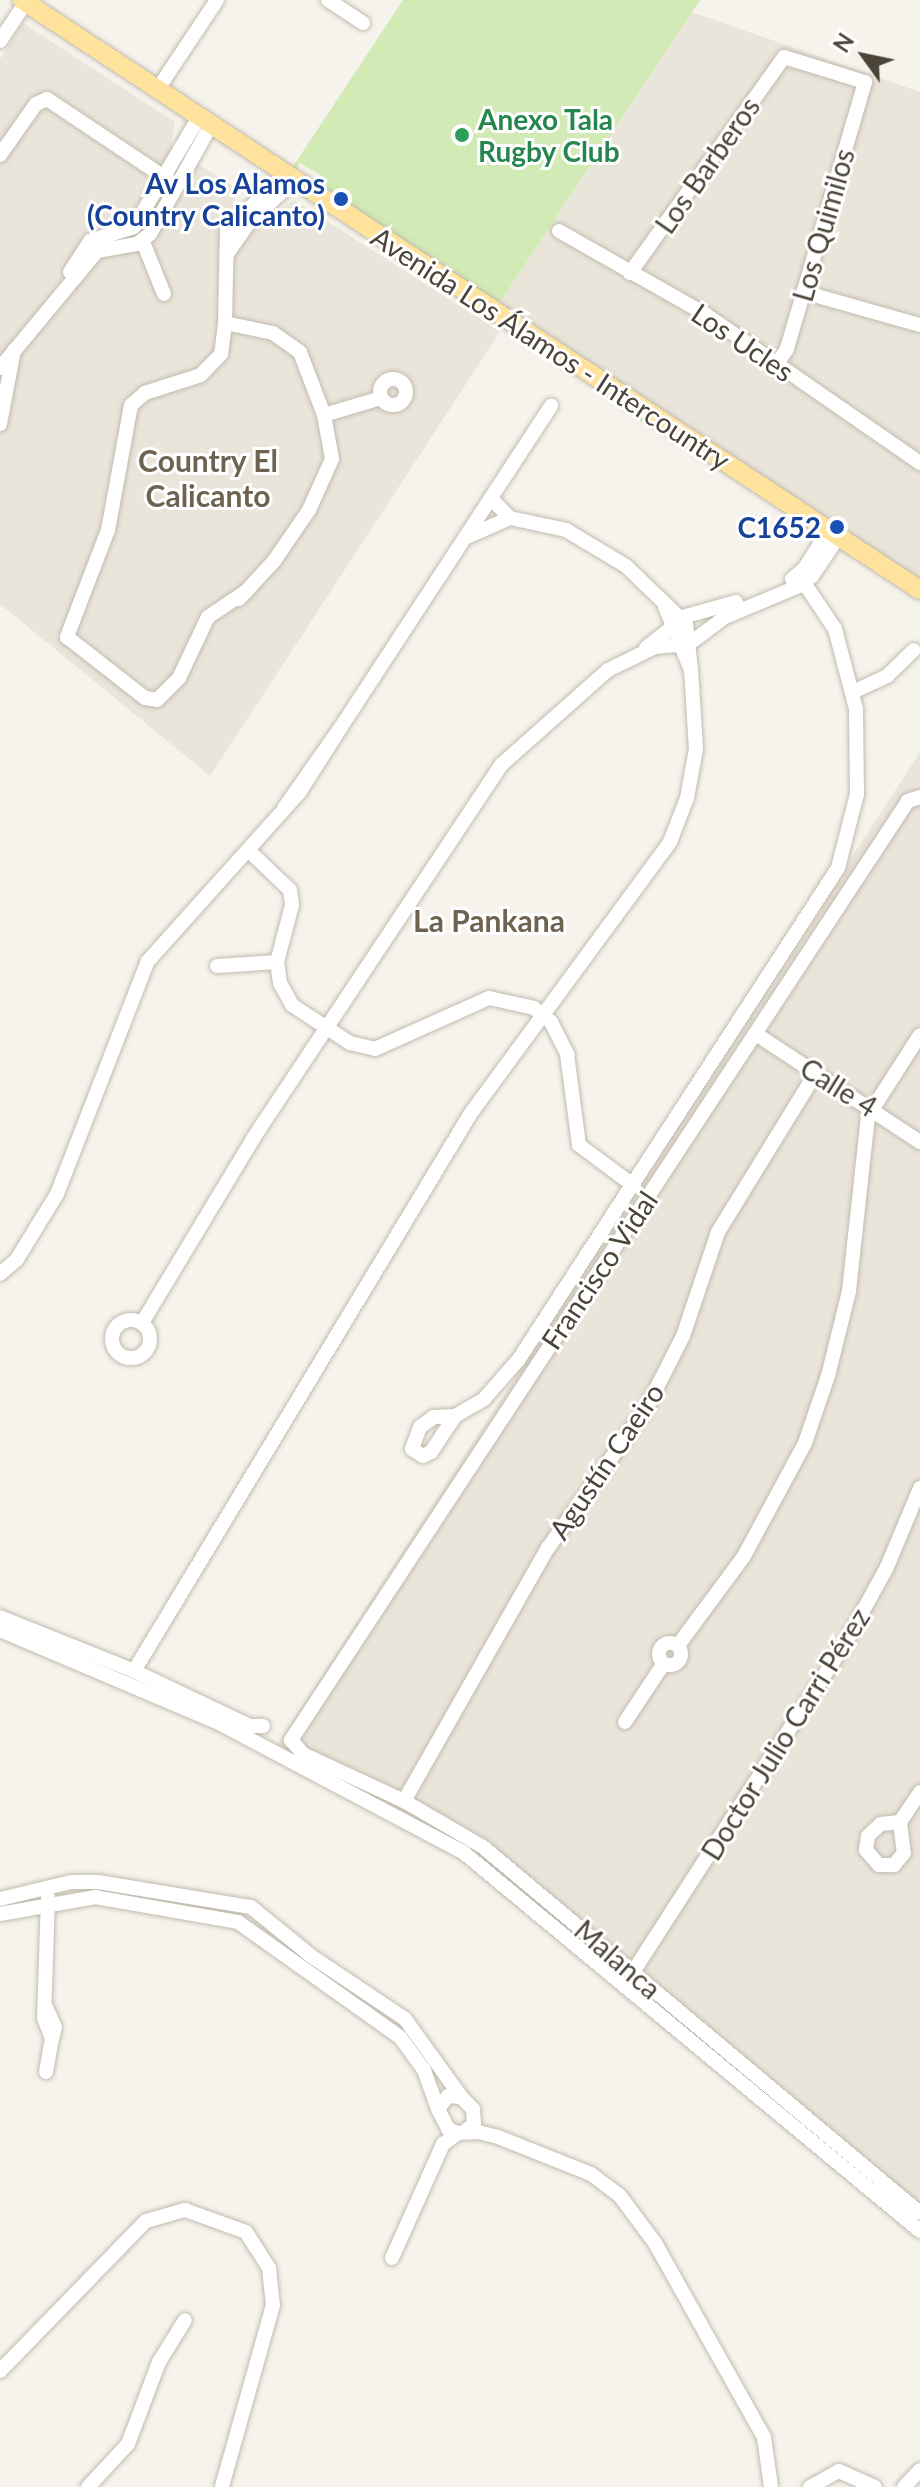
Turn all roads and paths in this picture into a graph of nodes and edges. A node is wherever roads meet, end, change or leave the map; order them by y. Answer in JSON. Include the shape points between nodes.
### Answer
{"nodes":[{"id":1,"x":217,"y":0,"type":"edge"},
{"id":2,"x":328,"y":0,"type":"edge"},
{"id":3,"x":24,"y":1,"type":"edge"},
{"id":4,"x":363,"y":23,"type":"dead end"},
{"id":5,"x":0,"y":41,"type":"edge"},
{"id":6,"x":865,"y":82,"type":"joint"},
{"id":7,"x":157,"y":90,"type":"junction"},
{"id":8,"x":205,"y":121,"type":"junction"},
{"id":9,"x":0,"y":155,"type":"edge"},
{"id":10,"x":290,"y":178,"type":"junction"},
{"id":11,"x":170,"y":181,"type":"junction"},
{"id":12,"x":559,"y":231,"type":"dead end"},
{"id":13,"x":143,"y":242,"type":"junction"},
{"id":14,"x":630,"y":273,"type":"junction"},
{"id":15,"x":62,"y":287,"type":"junction"},
{"id":16,"x":803,"y":292,"type":"junction"},
{"id":17,"x":164,"y":294,"type":"dead end"},
{"id":18,"x":225,"y":323,"type":"junction"},
{"id":19,"x":920,"y":325,"type":"edge"},
{"id":20,"x":14,"y":350,"type":"junction"},
{"id":21,"x":776,"y":365,"type":"junction"},
{"id":22,"x":0,"y":368,"type":"edge"},
{"id":23,"x":381,"y":398,"type":"dead end"},
{"id":24,"x":551,"y":406,"type":"dead end"},
{"id":25,"x":324,"y":415,"type":"junction"},
{"id":26,"x":0,"y":424,"type":"edge"},
{"id":27,"x":920,"y":463,"type":"edge"},
{"id":28,"x":491,"y":498,"type":"junction"},
{"id":29,"x":510,"y":518,"type":"junction"},
{"id":30,"x":834,"y":533,"type":"junction"},
{"id":31,"x":465,"y":538,"type":"junction"},
{"id":32,"x":800,"y":578,"type":"junction"},
{"id":33,"x":920,"y":590,"type":"edge"},
{"id":34,"x":677,"y":622,"type":"junction"},
{"id":35,"x":684,"y":644,"type":"junction"},
{"id":36,"x":914,"y":650,"type":"dead end"},
{"id":37,"x":643,"y":651,"type":"junction"},
{"id":38,"x":853,"y":692,"type":"junction"},
{"id":39,"x":916,"y":797,"type":"edge"},
{"id":40,"x":248,"y":850,"type":"junction"},
{"id":41,"x":277,"y":962,"type":"junction"},
{"id":42,"x":217,"y":966,"type":"dead end"},
{"id":43,"x":543,"y":1013,"type":"junction"},
{"id":44,"x":324,"y":1029,"type":"junction"},
{"id":45,"x":756,"y":1034,"type":"junction"},
{"id":46,"x":920,"y":1035,"type":"edge"},
{"id":47,"x":816,"y":1073,"type":"junction"},
{"id":48,"x":873,"y":1108,"type":"junction"},
{"id":49,"x":920,"y":1142,"type":"edge"},
{"id":50,"x":634,"y":1186,"type":"junction"},
{"id":51,"x":0,"y":1274,"type":"edge"},
{"id":52,"x":142,"y":1323,"type":"dead end"},
{"id":53,"x":455,"y":1416,"type":"dead end"},
{"id":54,"x":919,"y":1493,"type":"edge"},
{"id":55,"x":0,"y":1617,"type":"edge"},
{"id":56,"x":0,"y":1630,"type":"edge"},
{"id":57,"x":134,"y":1671,"type":"junction"},
{"id":58,"x":625,"y":1722,"type":"dead end"},
{"id":59,"x":263,"y":1726,"type":"dead end"},
{"id":60,"x":291,"y":1745,"type":"joint"},
{"id":61,"x":920,"y":1792,"type":"edge"},
{"id":62,"x":404,"y":1801,"type":"junction"},
{"id":63,"x":900,"y":1822,"type":"dead end"},
{"id":64,"x":48,"y":1896,"type":"junction"},
{"id":65,"x":0,"y":1899,"type":"edge"},
{"id":66,"x":212,"y":1902,"type":"junction"},
{"id":67,"x":0,"y":1914,"type":"edge"},
{"id":68,"x":211,"y":1918,"type":"junction"},
{"id":69,"x":633,"y":1972,"type":"junction"},
{"id":70,"x":46,"y":2072,"type":"dead end"},
{"id":71,"x":468,"y":2104,"type":"junction"},
{"id":72,"x":439,"y":2113,"type":"junction"},
{"id":73,"x":461,"y":2133,"type":"junction"},
{"id":74,"x":498,"y":2137,"type":"junction"},
{"id":75,"x":436,"y":2160,"type":"junction"},
{"id":76,"x":920,"y":2213,"type":"edge"},
{"id":77,"x":920,"y":2231,"type":"edge"},
{"id":78,"x":392,"y":2258,"type":"dead end"},
{"id":79,"x":185,"y":2320,"type":"dead end"},
{"id":80,"x":0,"y":2371,"type":"edge"},
{"id":81,"x":920,"y":2470,"type":"edge"},
{"id":82,"x":88,"y":2487,"type":"edge"},
{"id":83,"x":222,"y":2487,"type":"edge"},
{"id":84,"x":771,"y":2487,"type":"edge"},
{"id":85,"x":810,"y":2487,"type":"edge"},
{"id":86,"x":875,"y":2487,"type":"edge"},
{"id":87,"x":904,"y":2487,"type":"edge"}],
"edges":[{"from":1,"to":7,"type":"street"},
{"from":2,"to":4,"type":"street"},
{"from":3,"to":5,"type":"street"},
{"from":3,"to":7,"type":"main road","name":"Avenida Los Álamos - Intercountry"},
{"from":6,"to":14,"type":"street","name":"Los Barberos","via":[[784,57]]},
{"from":6,"to":16,"type":"street","name":"Los Quimilos"},
{"from":7,"to":8,"type":"main road","name":"Avenida Los Álamos - Intercountry"},
{"from":8,"to":10,"type":"main road","name":"Avenida Los Álamos - Intercountry"},
{"from":8,"to":11,"type":"street"},
{"from":9,"to":11,"type":"street","via":[[36,104],[47,99]]},
{"from":10,"to":18,"type":"street","via":[[230,223],[223,261]]},
{"from":10,"to":30,"type":"main road","name":"Avenida Los Álamos - Intercountry"},
{"from":11,"to":13,"type":"street"},
{"from":11,"to":15,"type":"street","via":[[130,231],[99,236],[84,246]]},
{"from":12,"to":14,"type":"street","name":"Los Ucles"},
{"from":13,"to":15,"type":"street","via":[[101,248]]},
{"from":13,"to":17,"type":"street"},
{"from":14,"to":21,"type":"street","name":"Los Ucles","via":[[705,314]]},
{"from":15,"to":20,"type":"street"},
{"from":16,"to":19,"type":"street"},
{"from":16,"to":21,"type":"street","name":"Los Quimilos","via":[[787,349]]},
{"from":18,"to":25,"type":"street","via":[[273,333],[300,352]]},
{"from":18,"to":25,"type":"street","via":[[221,354],[201,375],[145,393],[131,405],[108,530],[66,632],[71,641],[151,700],[174,685],[200,635],[274,561],[325,481],[333,447]]},
{"from":20,"to":22,"type":"street"},
{"from":20,"to":26,"type":"street"},
{"from":21,"to":27,"type":"street","name":"Los Ucles"},
{"from":23,"to":25,"type":"street"},
{"from":24,"to":28,"type":"street"},
{"from":28,"to":29,"type":"street"},
{"from":28,"to":31,"type":"street"},
{"from":29,"to":31,"type":"street"},
{"from":29,"to":34,"type":"street","via":[[566,530],[597,545],[633,571]]},
{"from":30,"to":32,"type":"street"},
{"from":30,"to":33,"type":"main road","name":"Avenida Los Álamos - Intercountry"},
{"from":31,"to":40,"type":"street","via":[[341,727]]},
{"from":32,"to":34,"type":"street"},
{"from":32,"to":35,"type":"street"},
{"from":32,"to":38,"type":"street","via":[[835,629]]},
{"from":34,"to":35,"type":"street"},
{"from":34,"to":37,"type":"street"},
{"from":35,"to":37,"type":"street"},
{"from":35,"to":43,"type":"street","via":[[698,738],[677,829]]},
{"from":36,"to":38,"type":"street","via":[[887,676]]},
{"from":37,"to":44,"type":"street","via":[[599,676],[495,771]]},
{"from":38,"to":50,"type":"street","via":[[858,786],[838,868]]},
{"from":39,"to":45,"type":"street","name":"Francisco Vidal"},
{"from":40,"to":41,"type":"street","via":[[290,890],[292,905]]},
{"from":40,"to":51,"type":"street","via":[[143,969],[57,1194],[17,1259]]},
{"from":41,"to":42,"type":"street"},
{"from":41,"to":44,"type":"street","via":[[289,1001]]},
{"from":43,"to":44,"type":"street","via":[[510,999],[489,998],[375,1049]]},
{"from":43,"to":50,"type":"street","via":[[567,1054],[579,1145]]},
{"from":43,"to":57,"type":"street","via":[[471,1113]]},
{"from":44,"to":52,"type":"street"},
{"from":45,"to":47,"type":"street","name":"Calle 4"},
{"from":45,"to":60,"type":"street","name":"Francisco Vidal","via":[[292,1735]]},
{"from":46,"to":48,"type":"street"},
{"from":47,"to":48,"type":"street","name":"Calle 4"},
{"from":47,"to":62,"type":"street","name":"Agustín Caeiro","via":[[718,1232],[683,1336],[635,1428],[548,1548]]},
{"from":48,"to":49,"type":"street","name":"Calle 4"},
{"from":48,"to":58,"type":"street","via":[[853,1269],[818,1407],[765,1522],[679,1644],[677,1661],[662,1666]]},
{"from":50,"to":53,"type":"street","via":[[504,1380]]},
{"from":54,"to":69,"type":"street","name":"Doctor Julio Carri Pérez","via":[[848,1638]]},
{"from":55,"to":57,"type":"street"},
{"from":56,"to":77,"type":"street","via":[[221,1724],[463,1852]]},
{"from":57,"to":59,"type":"street","via":[[250,1726]]},
{"from":60,"to":62,"type":"street","name":"Malanca"},
{"from":61,"to":63,"type":"street"},
{"from":62,"to":69,"type":"street","name":"Malanca","via":[[483,1847]]},
{"from":64,"to":65,"type":"street"},
{"from":64,"to":66,"type":"street","via":[[98,1882]]},
{"from":64,"to":67,"type":"street"},
{"from":64,"to":68,"type":"street","via":[[95,1897]]},
{"from":64,"to":70,"type":"street","via":[[46,2030],[52,2039]]},
{"from":66,"to":68,"type":"street"},
{"from":66,"to":71,"type":"street","via":[[251,1907],[311,1956],[388,2004],[424,2039]]},
{"from":68,"to":72,"type":"street","via":[[244,1925],[400,2037],[424,2070]]},
{"from":69,"to":76,"type":"street","name":"Malanca"},
{"from":71,"to":72,"type":"street","via":[[448,2096]]},
{"from":71,"to":73,"type":"street","via":[[474,2124]]},
{"from":71,"to":74,"type":"street"},
{"from":72,"to":73,"type":"street"},
{"from":72,"to":75,"type":"street"},
{"from":73,"to":74,"type":"street"},
{"from":73,"to":75,"type":"street","via":[[443,2144]]},
{"from":74,"to":84,"type":"street","via":[[605,2182],[640,2221],[764,2437]]},
{"from":75,"to":78,"type":"street"},
{"from":79,"to":82,"type":"street","via":[[128,2444]]},
{"from":80,"to":83,"type":"street","via":[[146,2221],[185,2210],[246,2232],[269,2268],[273,2305]]},
{"from":81,"to":87,"type":"street"},
{"from":85,"to":86,"type":"street","via":[[839,2471]]}]}
